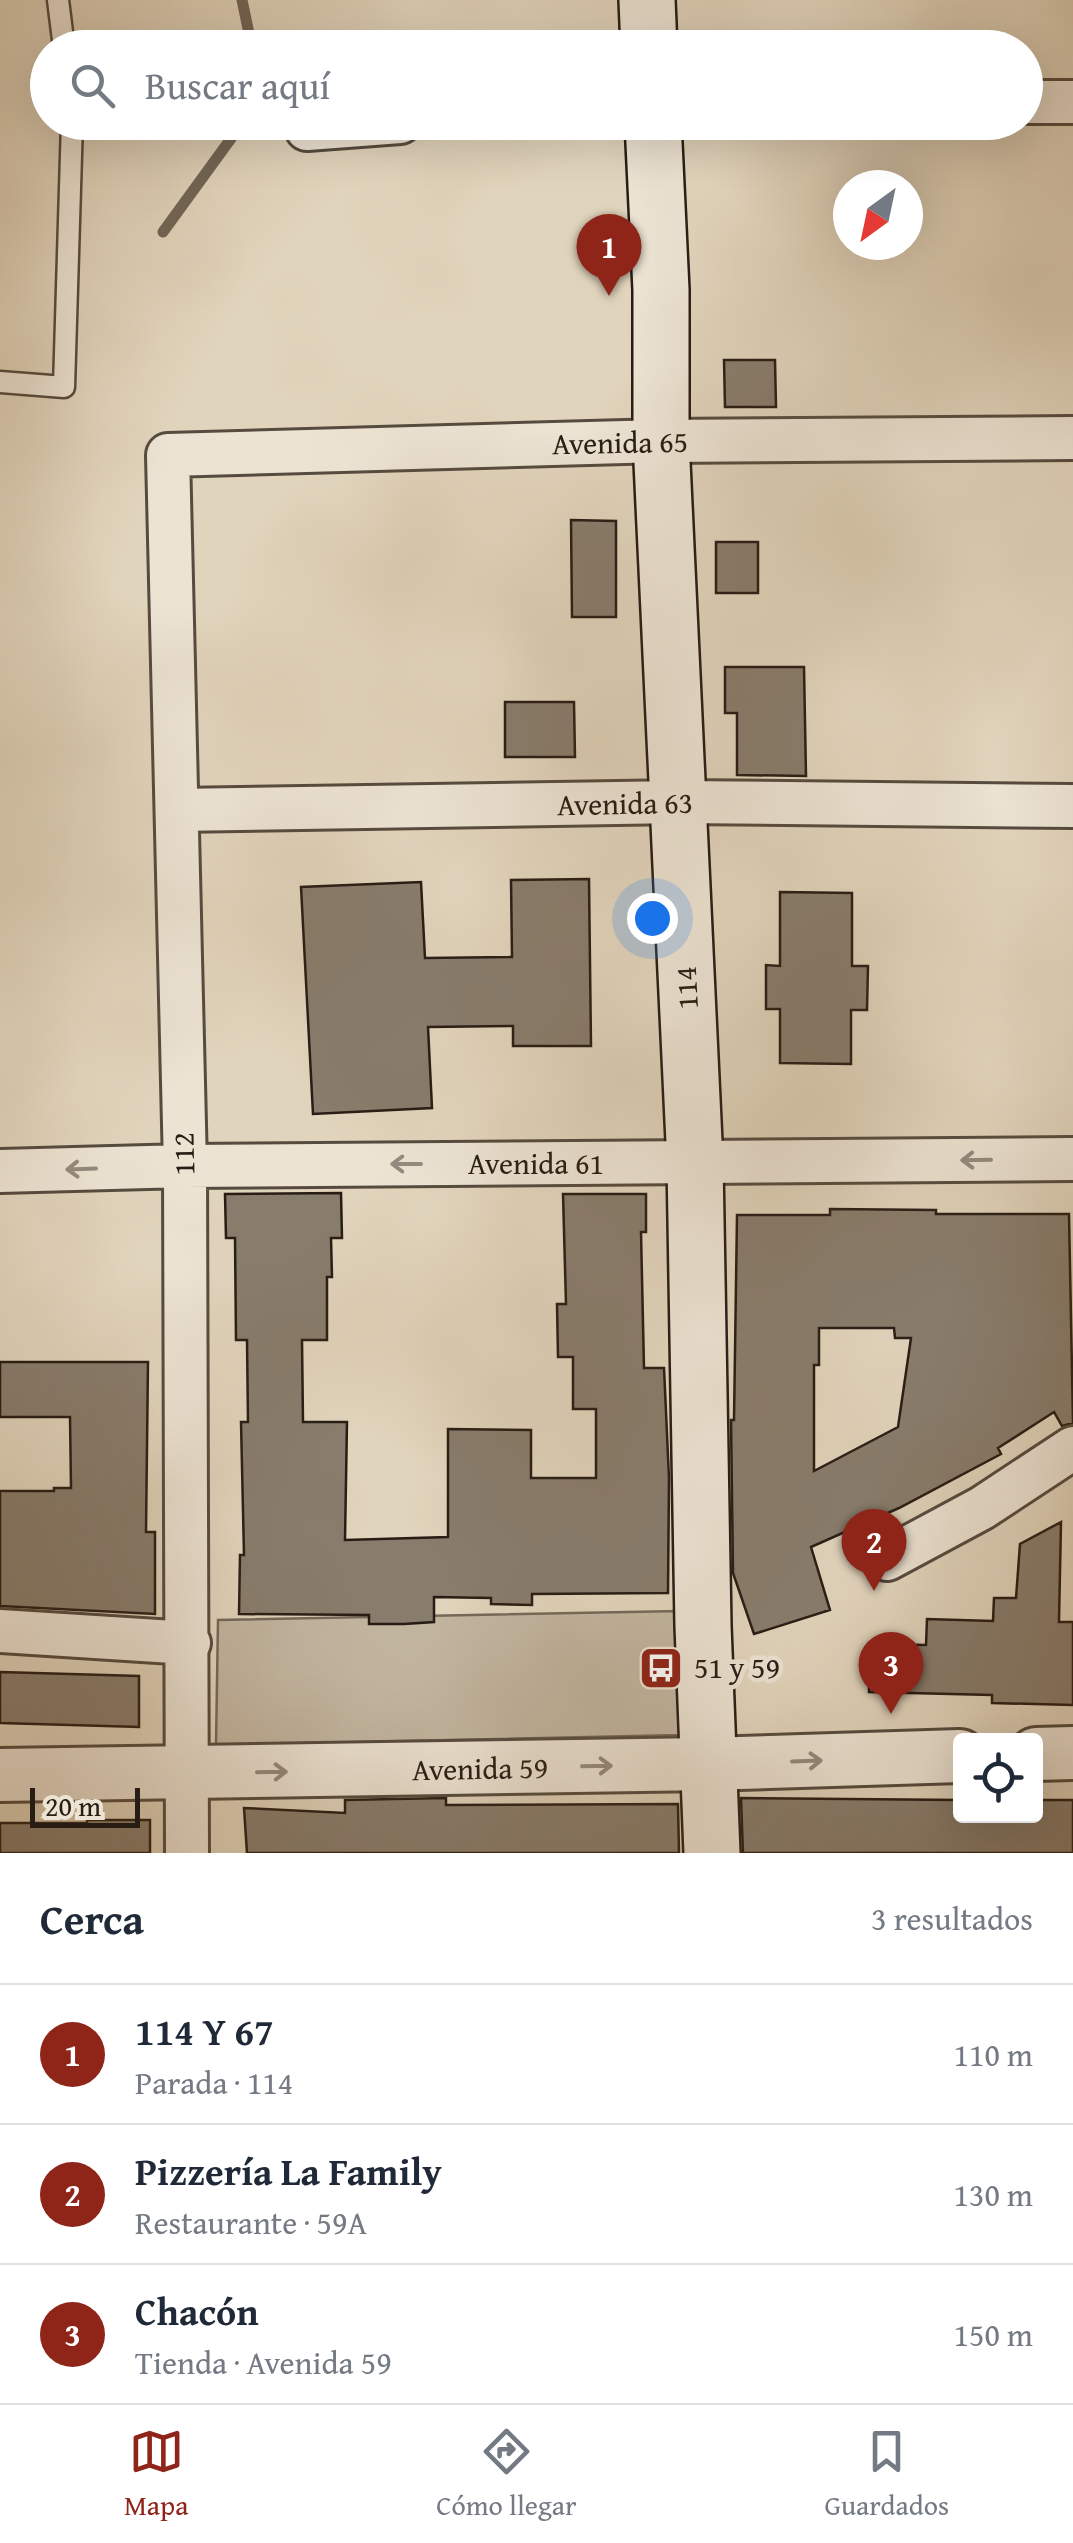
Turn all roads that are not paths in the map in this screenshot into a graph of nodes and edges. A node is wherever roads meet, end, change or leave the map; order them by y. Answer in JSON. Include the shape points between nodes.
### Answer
{"nodes":[{"id":1,"x":58,"y":0,"type":"edge"},
{"id":2,"x":646,"y":0,"type":"edge"},
{"id":3,"x":62,"y":30,"type":"edge"},
{"id":4,"x":648,"y":30,"type":"edge"},
{"id":5,"x":1043,"y":102,"type":"edge"},
{"id":6,"x":1073,"y":102,"type":"edge"},
{"id":7,"x":71,"y":140,"type":"edge"},
{"id":8,"x":655,"y":140,"type":"edge"},
{"id":9,"x":0,"y":382,"type":"edge"},
{"id":10,"x":1073,"y":438,"type":"edge"},
{"id":11,"x":661,"y":441,"type":"junction"},
{"id":12,"x":168,"y":455,"type":"joint"},
{"id":13,"x":679,"y":802,"type":"junction"},
{"id":14,"x":1073,"y":806,"type":"edge"},
{"id":15,"x":177,"y":810,"type":"junction"},
{"id":16,"x":1073,"y":1159,"type":"edge"},
{"id":17,"x":695,"y":1163,"type":"junction"},
{"id":18,"x":185,"y":1166,"type":"junction"},
{"id":19,"x":0,"y":1171,"type":"edge"},
{"id":20,"x":1073,"y":1448,"type":"edge"},
{"id":21,"x":887,"y":1559,"type":"dead end"},
{"id":22,"x":0,"y":1630,"type":"edge"},
{"id":23,"x":188,"y":1642,"type":"junction"},
{"id":24,"x":1073,"y":1752,"type":"edge"},
{"id":25,"x":1043,"y":1754,"type":"edge"},
{"id":26,"x":953,"y":1756,"type":"edge"},
{"id":27,"x":710,"y":1764,"type":"junction"},
{"id":28,"x":188,"y":1774,"type":"junction"},
{"id":29,"x":0,"y":1775,"type":"edge"},
{"id":30,"x":187,"y":1853,"type":"edge"},
{"id":31,"x":712,"y":1853,"type":"edge"}],
"edges":[{"from":1,"to":3,"type":"lane"},
{"from":2,"to":4,"type":"main road"},
{"from":5,"to":6,"type":"street"},
{"from":7,"to":9,"type":"lane","via":[[64,387]]},
{"from":8,"to":11,"type":"main road","name":"114"},
{"from":10,"to":11,"type":"street","name":"Avenida 65"},
{"from":11,"to":12,"type":"street","name":"Avenida 65"},
{"from":11,"to":13,"type":"main road","name":"114"},
{"from":12,"to":15,"type":"street","name":"112"},
{"from":13,"to":14,"type":"street","name":"Avenida 63"},
{"from":13,"to":15,"type":"street","name":"Avenida 63"},
{"from":13,"to":17,"type":"main road","name":"114"},
{"from":15,"to":18,"type":"street","name":"112"},
{"from":16,"to":17,"type":"street","name":"Avenida 61","one_way":true},
{"from":17,"to":18,"type":"street","name":"Avenida 61","one_way":true},
{"from":17,"to":27,"type":"main road","name":"114"},
{"from":18,"to":19,"type":"street","name":"Avenida 61","one_way":true},
{"from":18,"to":23,"type":"street","name":"112"},
{"from":20,"to":21,"type":"street"},
{"from":22,"to":23,"type":"street"},
{"from":23,"to":28,"type":"street","name":"112"},
{"from":24,"to":25,"type":"street"},
{"from":27,"to":26,"type":"street","name":"Avenida 59","one_way":true},
{"from":28,"to":27,"type":"street","name":"Avenida 59","one_way":true},
{"from":27,"to":31,"type":"main road","name":"114"},
{"from":28,"to":29,"type":"street","name":"Avenida 59"},
{"from":28,"to":30,"type":"street","name":"112"}]}
